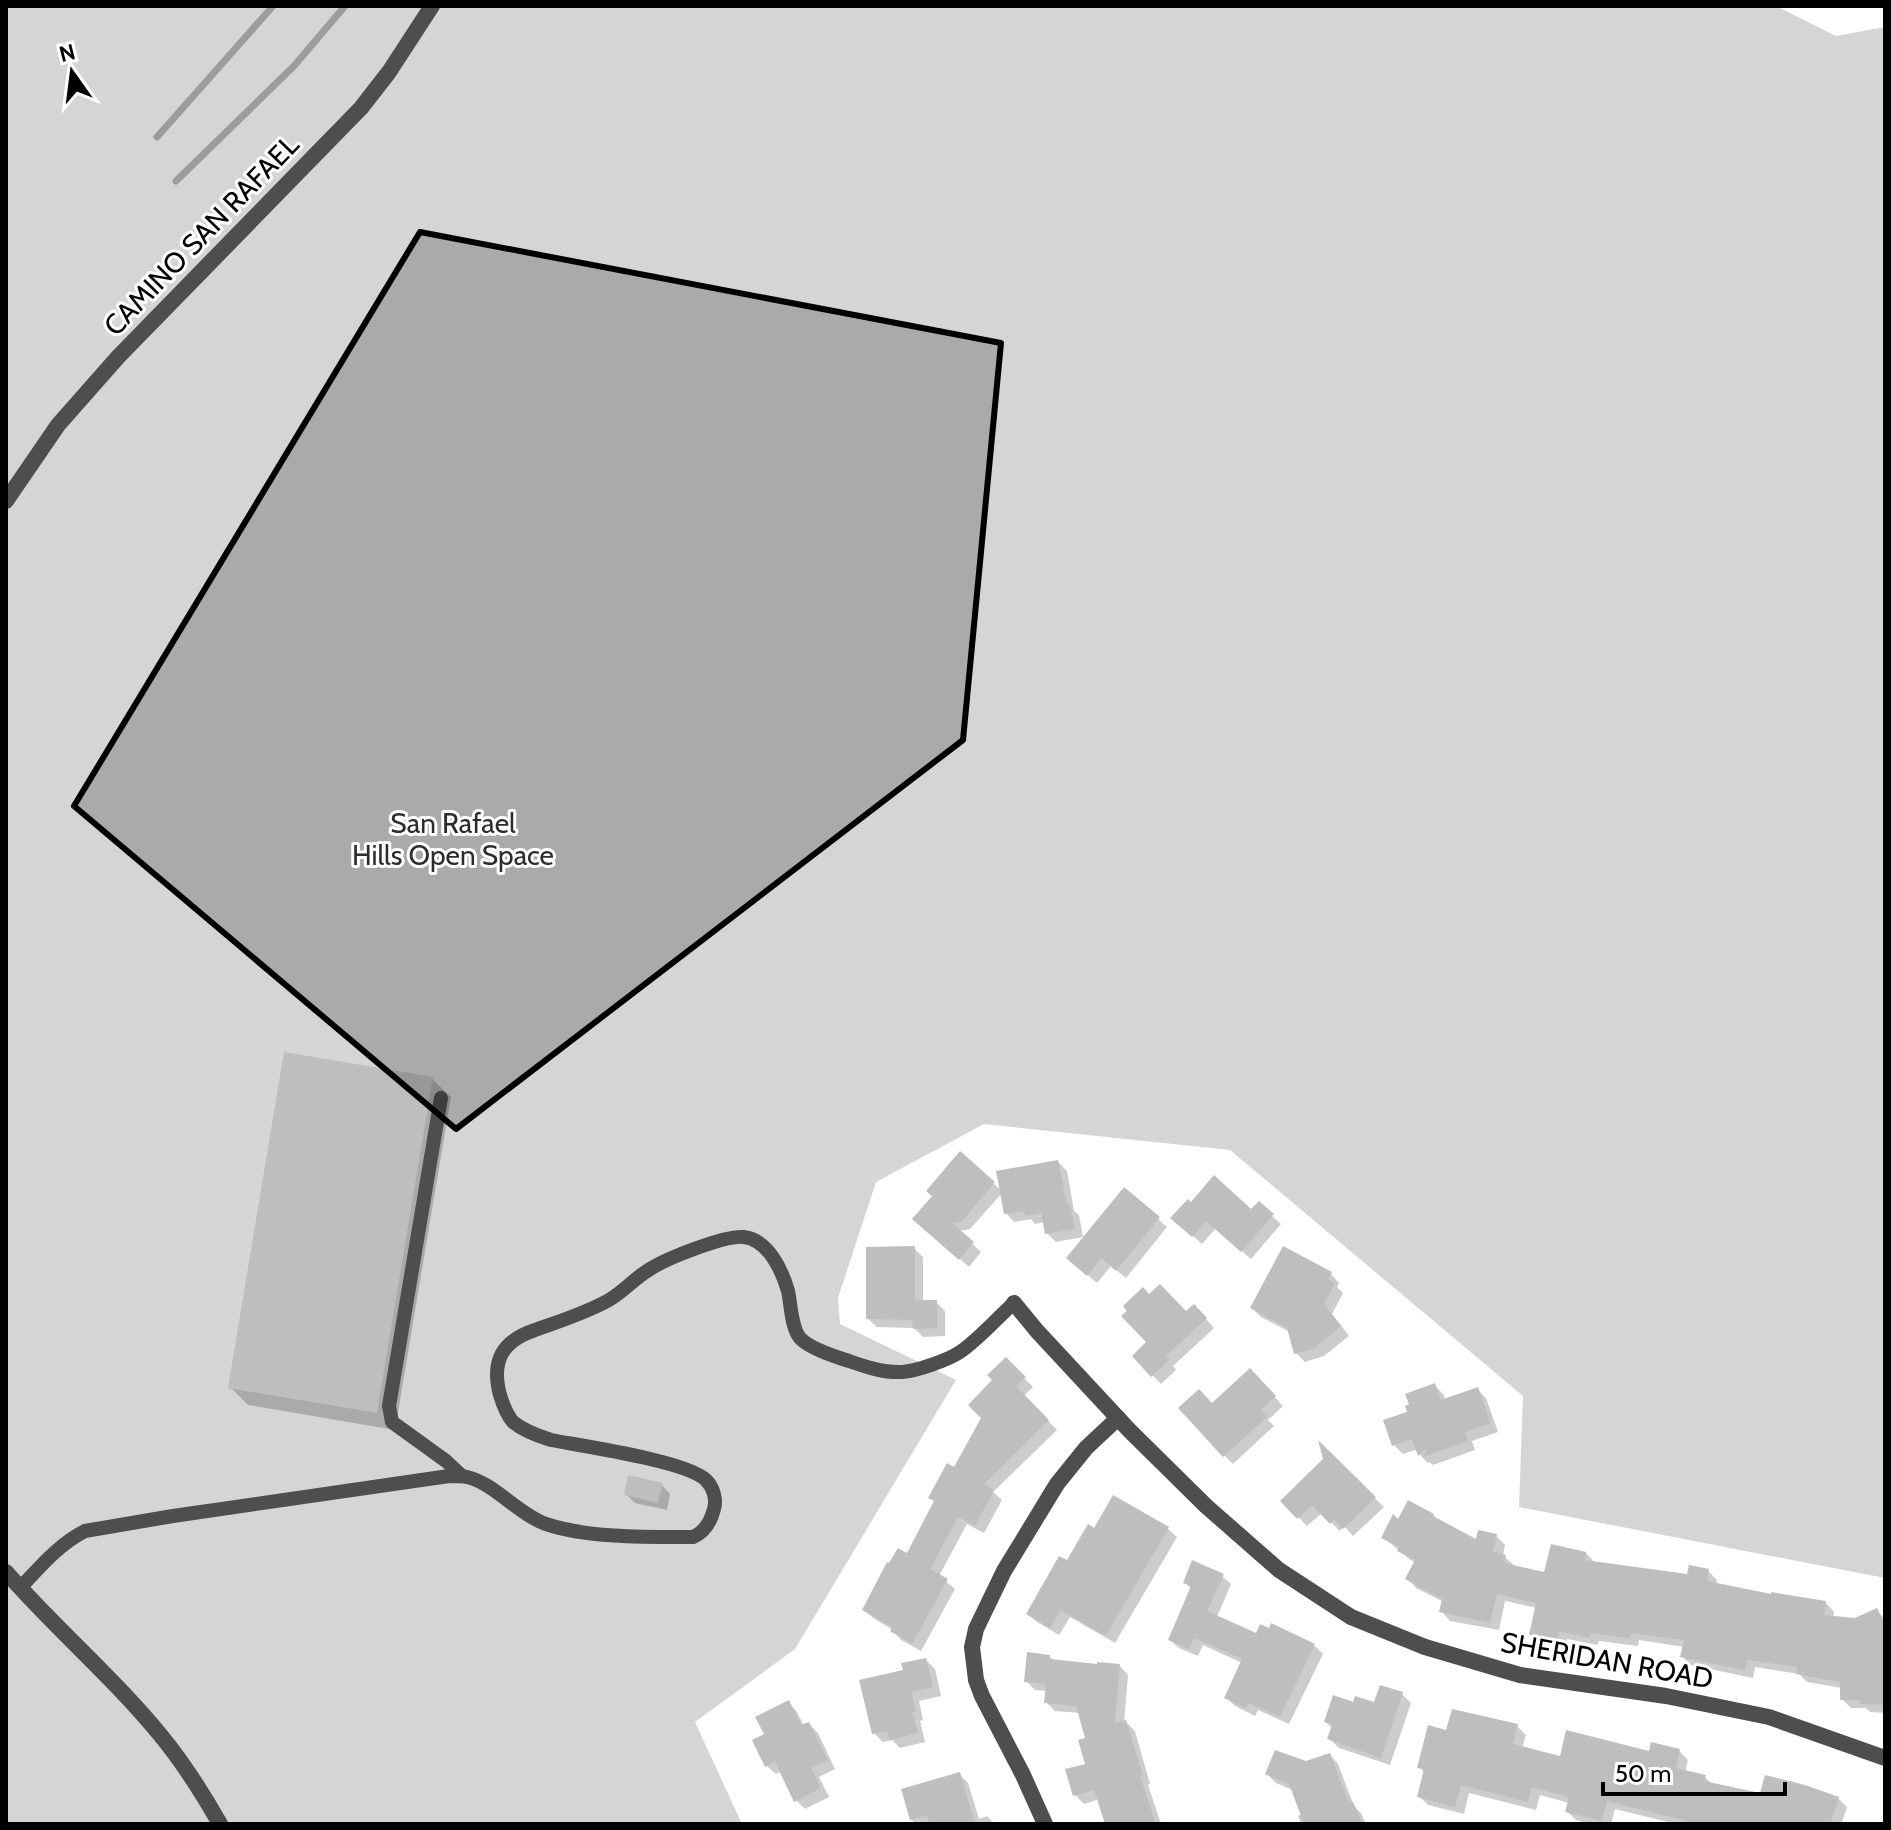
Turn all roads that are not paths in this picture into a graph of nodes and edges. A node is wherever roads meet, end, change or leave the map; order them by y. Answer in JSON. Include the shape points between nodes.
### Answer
{"nodes":[{"id":1,"x":432,"y":6,"type":"edge"},
{"id":2,"x":6,"y":501,"type":"edge"},
{"id":3,"x":441,"y":1098,"type":"dead end"},
{"id":4,"x":1014,"y":1303,"type":"joint"},
{"id":5,"x":1118,"y":1418,"type":"junction"},
{"id":6,"x":462,"y":1476,"type":"junction"},
{"id":7,"x":6,"y":1572,"type":"edge"},
{"id":8,"x":20,"y":1588,"type":"junction"},
{"id":9,"x":1885,"y":1758,"type":"edge"},
{"id":10,"x":220,"y":1824,"type":"edge"},
{"id":11,"x":1045,"y":1824,"type":"edge"}],
"edges":[{"from":1,"to":2,"type":"street","name":"CAMINO SAN RAFAEL","via":[[361,108],[118,357],[58,425]]},
{"from":3,"to":6,"type":"lane","via":[[389,1406],[392,1422]]},
{"from":4,"to":5,"type":"street","name":"SHERIDAN ROAD"},
{"from":4,"to":6,"type":"lane","via":[[959,1352],[903,1372],[876,1370],[828,1354],[800,1337],[788,1291],[763,1244],[730,1238],[649,1269],[610,1299],[513,1340],[501,1352],[496,1369],[506,1412],[532,1434],[674,1465],[705,1479],[715,1501],[704,1530],[693,1537],[656,1537],[560,1528]]},
{"from":5,"to":9,"type":"street","name":"SHERIDAN ROAD","via":[[1279,1570],[1351,1617],[1425,1647],[1520,1675],[1769,1717]]},
{"from":5,"to":11,"type":"street","via":[[1057,1484],[1004,1571],[972,1647],[982,1696]]},
{"from":6,"to":8,"type":"lane","via":[[85,1531]]},
{"from":7,"to":8,"type":"street"},
{"from":8,"to":10,"type":"street","via":[[163,1738]]}]}
